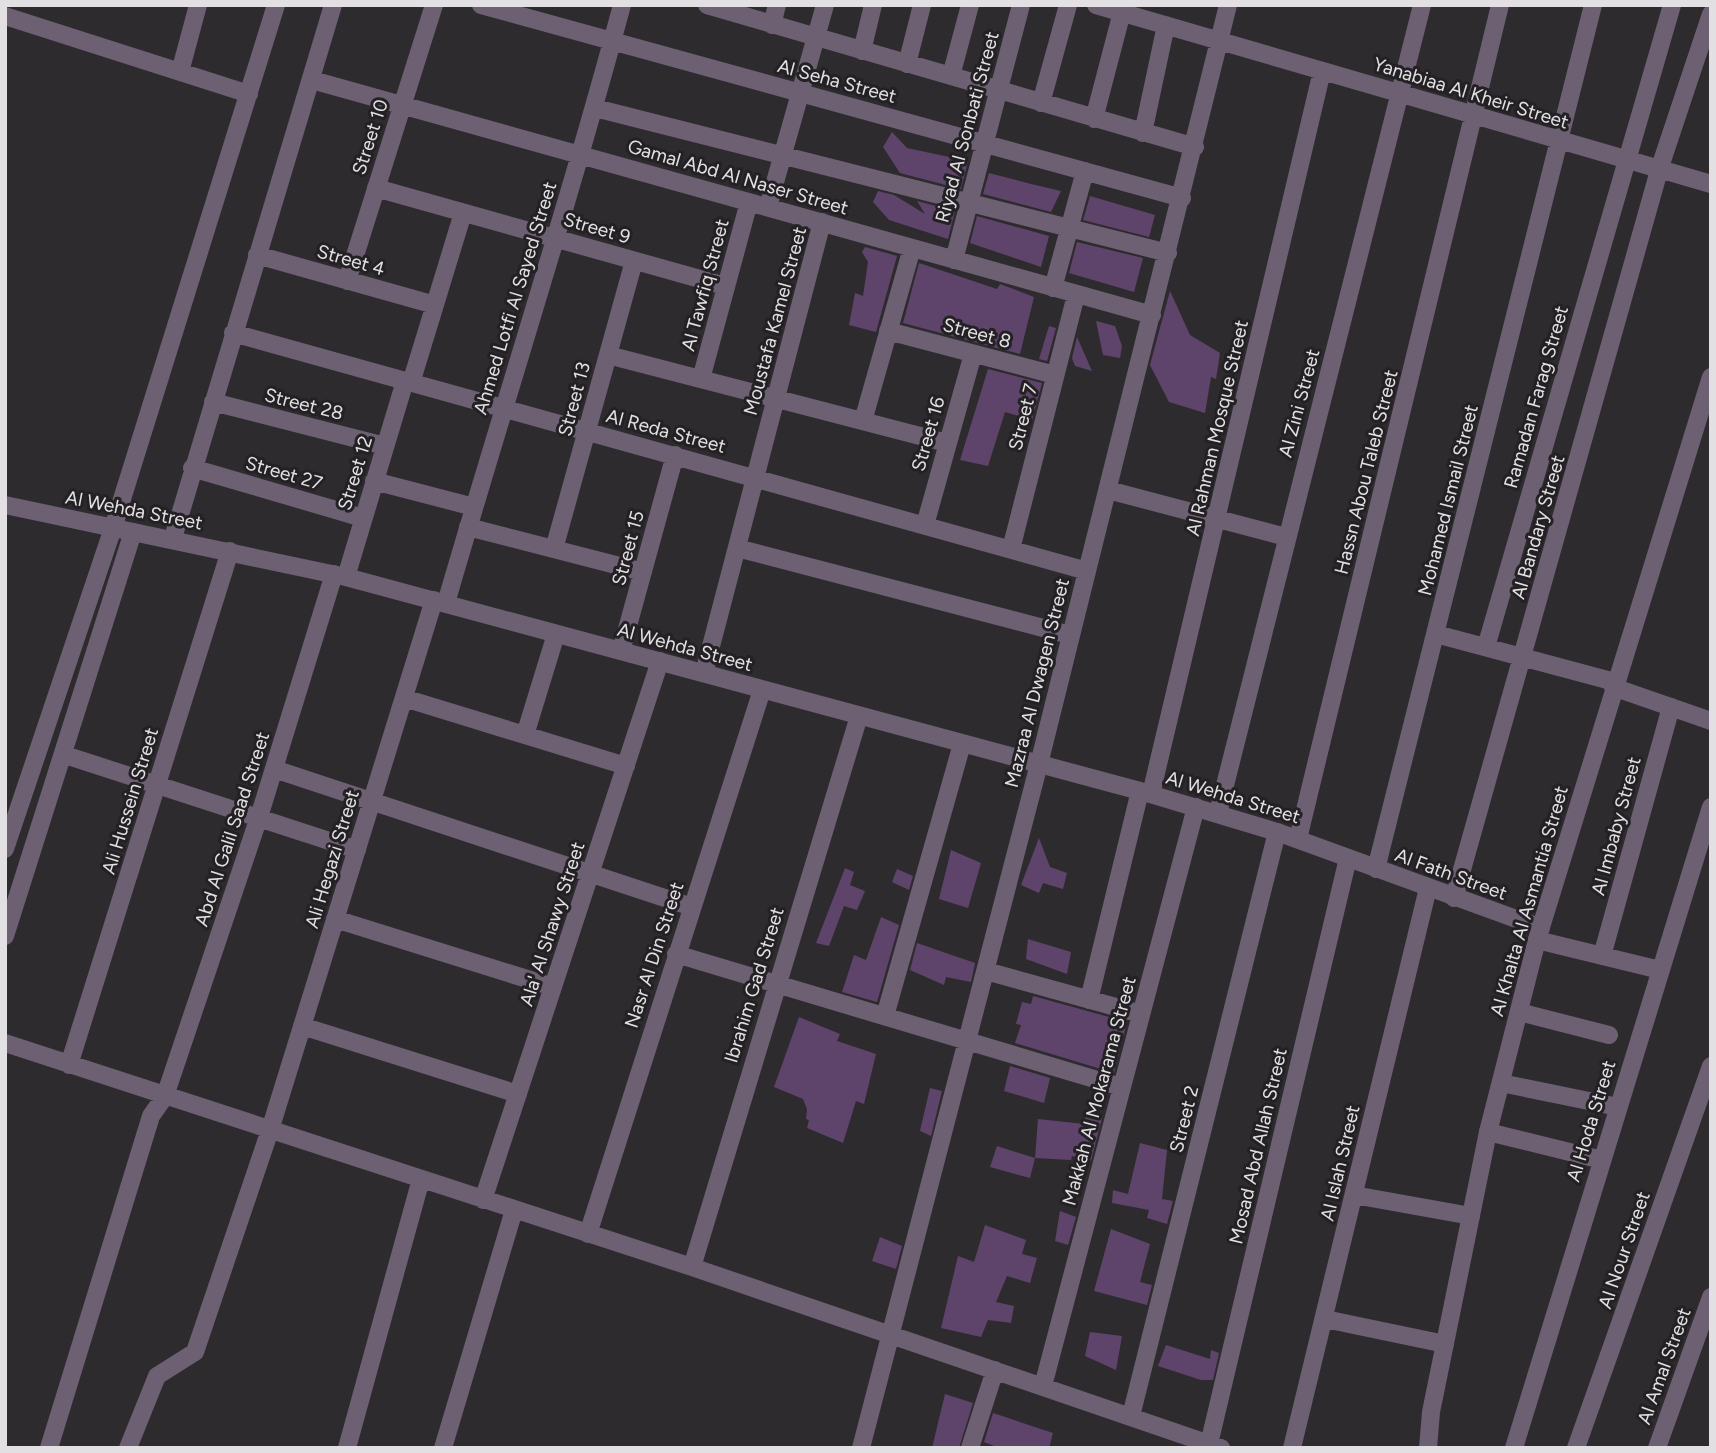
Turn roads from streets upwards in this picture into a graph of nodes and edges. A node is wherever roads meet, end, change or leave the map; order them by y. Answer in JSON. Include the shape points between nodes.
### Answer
{"nodes":[{"id":1,"x":198,"y":5,"type":"edge"},
{"id":2,"x":276,"y":5,"type":"edge"},
{"id":3,"x":333,"y":5,"type":"edge"},
{"id":4,"x":434,"y":5,"type":"edge"},
{"id":5,"x":481,"y":5,"type":"edge"},
{"id":6,"x":622,"y":5,"type":"edge"},
{"id":7,"x":707,"y":5,"type":"edge"},
{"id":8,"x":777,"y":5,"type":"edge"},
{"id":9,"x":825,"y":5,"type":"edge"},
{"id":10,"x":873,"y":5,"type":"edge"},
{"id":11,"x":922,"y":5,"type":"edge"},
{"id":12,"x":970,"y":5,"type":"edge"},
{"id":13,"x":1021,"y":5,"type":"edge"},
{"id":14,"x":1068,"y":5,"type":"edge"},
{"id":15,"x":1096,"y":5,"type":"edge"},
{"id":16,"x":1228,"y":5,"type":"edge"},
{"id":17,"x":1422,"y":5,"type":"edge"},
{"id":18,"x":1500,"y":5,"type":"edge"},
{"id":19,"x":1593,"y":5,"type":"edge"},
{"id":20,"x":1672,"y":5,"type":"edge"},
{"id":21,"x":728,"y":8,"type":"edge"},
{"id":22,"x":1122,"y":12,"type":"junction"},
{"id":23,"x":1711,"y":14,"type":"edge"},
{"id":24,"x":5,"y":16,"type":"edge"},
{"id":25,"x":772,"y":25,"type":"junction"},
{"id":26,"x":1166,"y":25,"type":"junction"},
{"id":27,"x":816,"y":37,"type":"junction"},
{"id":28,"x":1220,"y":40,"type":"junction"},
{"id":29,"x":612,"y":41,"type":"junction"},
{"id":30,"x":862,"y":51,"type":"junction"},
{"id":31,"x":907,"y":64,"type":"junction"},
{"id":32,"x":1322,"y":71,"type":"junction"},
{"id":33,"x":180,"y":72,"type":"junction"},
{"id":34,"x":950,"y":76,"type":"junction"},
{"id":35,"x":312,"y":80,"type":"junction"},
{"id":36,"x":999,"y":90,"type":"junction"},
{"id":37,"x":800,"y":93,"type":"junction"},
{"id":38,"x":1401,"y":93,"type":"junction"},
{"id":39,"x":249,"y":94,"type":"junction"},
{"id":40,"x":1041,"y":103,"type":"junction"},
{"id":41,"x":402,"y":105,"type":"junction"},
{"id":42,"x":595,"y":108,"type":"junction"},
{"id":43,"x":1475,"y":114,"type":"junction"},
{"id":44,"x":1094,"y":119,"type":"junction"},
{"id":45,"x":1143,"y":133,"type":"junction"},
{"id":46,"x":1559,"y":142,"type":"junction"},
{"id":47,"x":985,"y":144,"type":"junction"},
{"id":48,"x":1195,"y":147,"type":"junction"},
{"id":49,"x":582,"y":155,"type":"junction"},
{"id":50,"x":782,"y":155,"type":"junction"},
{"id":51,"x":1626,"y":159,"type":"junction"},
{"id":52,"x":1660,"y":167,"type":"junction"},
{"id":53,"x":1084,"y":171,"type":"junction"},
{"id":54,"x":1711,"y":184,"type":"edge"},
{"id":55,"x":376,"y":188,"type":"junction"},
{"id":56,"x":1182,"y":198,"type":"junction"},
{"id":57,"x":749,"y":202,"type":"junction"},
{"id":58,"x":969,"y":202,"type":"junction"},
{"id":59,"x":768,"y":207,"type":"junction"},
{"id":60,"x":463,"y":212,"type":"junction"},
{"id":61,"x":822,"y":222,"type":"junction"},
{"id":62,"x":1069,"y":228,"type":"junction"},
{"id":63,"x":555,"y":239,"type":"junction"},
{"id":64,"x":912,"y":248,"type":"junction"},
{"id":65,"x":1168,"y":253,"type":"junction"},
{"id":66,"x":257,"y":255,"type":"junction"},
{"id":67,"x":954,"y":260,"type":"junction"},
{"id":68,"x":634,"y":261,"type":"junction"},
{"id":69,"x":347,"y":281,"type":"junction"},
{"id":70,"x":726,"y":286,"type":"junction"},
{"id":71,"x":1053,"y":288,"type":"junction"},
{"id":72,"x":1076,"y":295,"type":"junction"},
{"id":73,"x":435,"y":305,"type":"junction"},
{"id":74,"x":1152,"y":315,"type":"junction"},
{"id":75,"x":888,"y":331,"type":"junction"},
{"id":76,"x":233,"y":333,"type":"junction"},
{"id":77,"x":973,"y":354,"type":"junction"},
{"id":78,"x":608,"y":355,"type":"junction"},
{"id":79,"x":1055,"y":375,"type":"junction"},
{"id":80,"x":1711,"y":377,"type":"edge"},
{"id":81,"x":701,"y":379,"type":"junction"},
{"id":82,"x":408,"y":382,"type":"junction"},
{"id":83,"x":776,"y":398,"type":"junction"},
{"id":84,"x":212,"y":402,"type":"junction"},
{"id":85,"x":502,"y":408,"type":"junction"},
{"id":86,"x":863,"y":421,"type":"junction"},
{"id":87,"x":587,"y":431,"type":"junction"},
{"id":88,"x":947,"y":443,"type":"junction"},
{"id":89,"x":385,"y":446,"type":"junction"},
{"id":90,"x":675,"y":455,"type":"junction"},
{"id":91,"x":192,"y":468,"type":"junction"},
{"id":92,"x":755,"y":478,"type":"junction"},
{"id":93,"x":374,"y":481,"type":"junction"},
{"id":94,"x":1108,"y":490,"type":"junction"},
{"id":95,"x":5,"y":505,"type":"edge"},
{"id":96,"x":474,"y":507,"type":"junction"},
{"id":97,"x":363,"y":518,"type":"junction"},
{"id":98,"x":1217,"y":519,"type":"junction"},
{"id":99,"x":925,"y":525,"type":"junction"},
{"id":100,"x":468,"y":527,"type":"junction"},
{"id":101,"x":113,"y":528,"type":"junction"},
{"id":102,"x":133,"y":532,"type":"junction"},
{"id":103,"x":1286,"y":537,"type":"junction"},
{"id":104,"x":173,"y":538,"type":"junction"},
{"id":105,"x":737,"y":548,"type":"junction"},
{"id":106,"x":554,"y":549,"type":"junction"},
{"id":107,"x":1011,"y":550,"type":"junction"},
{"id":108,"x":230,"y":551,"type":"junction"},
{"id":109,"x":1087,"y":571,"type":"junction"},
{"id":110,"x":643,"y":572,"type":"junction"},
{"id":111,"x":340,"y":575,"type":"junction"},
{"id":112,"x":440,"y":602,"type":"junction"},
{"id":113,"x":556,"y":634,"type":"junction"},
{"id":114,"x":1436,"y":634,"type":"junction"},
{"id":115,"x":1070,"y":635,"type":"junction"},
{"id":116,"x":1486,"y":647,"type":"junction"},
{"id":117,"x":621,"y":651,"type":"junction"},
{"id":118,"x":1523,"y":657,"type":"junction"},
{"id":119,"x":660,"y":662,"type":"junction"},
{"id":120,"x":704,"y":673,"type":"junction"},
{"id":121,"x":1614,"y":685,"type":"junction"},
{"id":122,"x":762,"y":691,"type":"junction"},
{"id":123,"x":404,"y":698,"type":"junction"},
{"id":124,"x":1671,"y":707,"type":"junction"},
{"id":125,"x":859,"y":716,"type":"junction"},
{"id":126,"x":1711,"y":721,"type":"edge"},
{"id":127,"x":525,"y":736,"type":"junction"},
{"id":128,"x":962,"y":744,"type":"junction"},
{"id":129,"x":65,"y":755,"type":"junction"},
{"id":130,"x":1039,"y":765,"type":"junction"},
{"id":131,"x":626,"y":766,"type":"junction"},
{"id":132,"x":274,"y":769,"type":"junction"},
{"id":133,"x":157,"y":783,"type":"junction"},
{"id":134,"x":1145,"y":792,"type":"junction"},
{"id":135,"x":372,"y":802,"type":"junction"},
{"id":136,"x":1196,"y":807,"type":"junction"},
{"id":137,"x":1711,"y":807,"type":"edge"},
{"id":138,"x":1219,"y":813,"type":"junction"},
{"id":139,"x":259,"y":817,"type":"junction"},
{"id":140,"x":1277,"y":832,"type":"junction"},
{"id":141,"x":1298,"y":839,"type":"junction"},
{"id":142,"x":5,"y":849,"type":"edge"},
{"id":143,"x":357,"y":850,"type":"junction"},
{"id":144,"x":1348,"y":858,"type":"junction"},
{"id":145,"x":1376,"y":869,"type":"junction"},
{"id":146,"x":590,"y":873,"type":"junction"},
{"id":147,"x":1428,"y":888,"type":"junction"},
{"id":148,"x":1454,"y":898,"type":"junction"},
{"id":149,"x":692,"y":906,"type":"junction"},
{"id":150,"x":335,"y":919,"type":"junction"},
{"id":151,"x":1539,"y":934,"type":"junction"},
{"id":152,"x":5,"y":936,"type":"edge"},
{"id":153,"x":676,"y":954,"type":"junction"},
{"id":154,"x":1602,"y":956,"type":"junction"},
{"id":155,"x":1660,"y":970,"type":"junction"},
{"id":156,"x":986,"y":971,"type":"junction"},
{"id":157,"x":776,"y":984,"type":"junction"},
{"id":158,"x":553,"y":987,"type":"junction"},
{"id":159,"x":1089,"y":1000,"type":"junction"},
{"id":160,"x":1519,"y":1012,"type":"junction"},
{"id":161,"x":1141,"y":1014,"type":"junction"},
{"id":162,"x":886,"y":1016,"type":"junction"},
{"id":163,"x":302,"y":1026,"type":"junction"},
{"id":164,"x":1609,"y":1035,"type":"dead end"},
{"id":165,"x":968,"y":1041,"type":"junction"},
{"id":166,"x":5,"y":1043,"type":"edge"},
{"id":167,"x":69,"y":1065,"type":"junction"},
{"id":168,"x":1711,"y":1066,"type":"edge"},
{"id":169,"x":1501,"y":1083,"type":"junction"},
{"id":170,"x":1121,"y":1087,"type":"junction"},
{"id":171,"x":518,"y":1094,"type":"junction"},
{"id":172,"x":165,"y":1096,"type":"junction"},
{"id":173,"x":1618,"y":1107,"type":"junction"},
{"id":174,"x":270,"y":1130,"type":"junction"},
{"id":175,"x":1488,"y":1132,"type":"junction"},
{"id":176,"x":1602,"y":1160,"type":"junction"},
{"id":177,"x":421,"y":1180,"type":"junction"},
{"id":178,"x":1354,"y":1195,"type":"junction"},
{"id":179,"x":483,"y":1200,"type":"junction"},
{"id":180,"x":514,"y":1210,"type":"junction"},
{"id":181,"x":1471,"y":1216,"type":"junction"},
{"id":182,"x":588,"y":1234,"type":"junction"},
{"id":183,"x":692,"y":1267,"type":"junction"},
{"id":184,"x":1711,"y":1297,"type":"edge"},
{"id":185,"x":1325,"y":1319,"type":"junction"},
{"id":186,"x":890,"y":1335,"type":"junction"},
{"id":187,"x":1445,"y":1344,"type":"junction"},
{"id":188,"x":995,"y":1370,"type":"junction"},
{"id":189,"x":1043,"y":1386,"type":"junction"},
{"id":190,"x":1131,"y":1416,"type":"junction"},
{"id":191,"x":1215,"y":1446,"type":"edge"},
{"id":192,"x":48,"y":1448,"type":"edge"},
{"id":193,"x":128,"y":1448,"type":"edge"},
{"id":194,"x":347,"y":1448,"type":"edge"},
{"id":195,"x":443,"y":1448,"type":"edge"},
{"id":196,"x":861,"y":1448,"type":"edge"},
{"id":197,"x":970,"y":1448,"type":"edge"},
{"id":198,"x":1292,"y":1448,"type":"edge"},
{"id":199,"x":1428,"y":1448,"type":"edge"},
{"id":200,"x":1514,"y":1448,"type":"edge"},
{"id":201,"x":1576,"y":1448,"type":"edge"},
{"id":202,"x":1657,"y":1448,"type":"edge"}],
"edges":[{"from":1,"to":33,"type":"street"},
{"from":2,"to":39,"type":"street"},
{"from":3,"to":35,"type":"street"},
{"from":4,"to":41,"type":"street","name":"Street 10"},
{"from":5,"to":29,"type":"street","name":"Al Seha Street"},
{"from":6,"to":29,"type":"street","name":"Ahmed Lotfi Al Sayed Street"},
{"from":7,"to":21,"type":"street"},
{"from":8,"to":25,"type":"street"},
{"from":9,"to":27,"type":"street"},
{"from":10,"to":30,"type":"street"},
{"from":11,"to":31,"type":"street"},
{"from":12,"to":34,"type":"street"},
{"from":13,"to":36,"type":"street","name":"Riyad Al Sonbati Street"},
{"from":14,"to":40,"type":"street"},
{"from":15,"to":22,"type":"street","name":"Yanabiaa Al Kheir Street"},
{"from":16,"to":28,"type":"street","name":"Mazraa Al Dwagen Street"},
{"from":17,"to":38,"type":"street","name":"Al Zini Street"},
{"from":18,"to":43,"type":"street","name":"Hassn Abou Taleb Street"},
{"from":19,"to":46,"type":"street","name":"Mohamed Ismail Street"},
{"from":20,"to":51,"type":"street","name":"Ramadan Farag Street"},
{"from":21,"to":25,"type":"street"},
{"from":22,"to":26,"type":"street","name":"Yanabiaa Al Kheir Street"},
{"from":22,"to":44,"type":"street"},
{"from":23,"to":52,"type":"street","name":"Al Bandary Street"},
{"from":24,"to":33,"type":"street"},
{"from":25,"to":27,"type":"street"},
{"from":26,"to":28,"type":"street","name":"Yanabiaa Al Kheir Street"},
{"from":26,"to":45,"type":"street"},
{"from":27,"to":30,"type":"street"},
{"from":27,"to":37,"type":"street"},
{"from":28,"to":32,"type":"street","name":"Yanabiaa Al Kheir Street"},
{"from":28,"to":48,"type":"street","name":"Mazraa Al Dwagen Street"},
{"from":29,"to":37,"type":"street","name":"Al Seha Street"},
{"from":29,"to":42,"type":"street","name":"Ahmed Lotfi Al Sayed Street"},
{"from":30,"to":31,"type":"street"},
{"from":31,"to":34,"type":"street"},
{"from":32,"to":38,"type":"street","name":"Yanabiaa Al Kheir Street"},
{"from":32,"to":98,"type":"street","name":"Al Rahman Mosque Street"},
{"from":33,"to":39,"type":"street"},
{"from":34,"to":36,"type":"street"},
{"from":35,"to":41,"type":"street","name":"Gamal Abd Al Naser Street"},
{"from":35,"to":66,"type":"street"},
{"from":36,"to":40,"type":"street"},
{"from":36,"to":47,"type":"street","name":"Riyad Al Sonbati Street"},
{"from":37,"to":47,"type":"street","name":"Al Seha Street"},
{"from":37,"to":50,"type":"street"},
{"from":38,"to":43,"type":"street","name":"Yanabiaa Al Kheir Street"},
{"from":38,"to":103,"type":"street","name":"Al Zini Street"},
{"from":39,"to":101,"type":"street"},
{"from":40,"to":44,"type":"street"},
{"from":41,"to":49,"type":"street","name":"Gamal Abd Al Naser Street"},
{"from":41,"to":55,"type":"street","name":"Street 10"},
{"from":42,"to":49,"type":"street","name":"Ahmed Lotfi Al Sayed Street"},
{"from":42,"to":50,"type":"street"},
{"from":43,"to":46,"type":"street","name":"Yanabiaa Al Kheir Street"},
{"from":43,"to":141,"type":"street","name":"Hassn Abou Taleb Street"},
{"from":44,"to":45,"type":"street"},
{"from":45,"to":48,"type":"street"},
{"from":46,"to":51,"type":"street","name":"Yanabiaa Al Kheir Street"},
{"from":46,"to":114,"type":"street","name":"Mohamed Ismail Street"},
{"from":47,"to":53,"type":"street","name":"Al Seha Street"},
{"from":47,"to":58,"type":"street","name":"Riyad Al Sonbati Street"},
{"from":48,"to":56,"type":"street","name":"Mazraa Al Dwagen Street"},
{"from":49,"to":57,"type":"street","name":"Gamal Abd Al Naser Street"},
{"from":49,"to":63,"type":"street","name":"Ahmed Lotfi Al Sayed Street"},
{"from":50,"to":58,"type":"street"},
{"from":50,"to":59,"type":"street"},
{"from":51,"to":52,"type":"street","name":"Yanabiaa Al Kheir Street"},
{"from":51,"to":116,"type":"street","name":"Ramadan Farag Street"},
{"from":52,"to":54,"type":"street","name":"Yanabiaa Al Kheir Street"},
{"from":52,"to":118,"type":"street","name":"Al Bandary Street"},
{"from":53,"to":56,"type":"street","name":"Al Seha Street"},
{"from":53,"to":62,"type":"street"},
{"from":55,"to":60,"type":"street","name":"Street 9"},
{"from":55,"to":69,"type":"street","name":"Street 10"},
{"from":56,"to":65,"type":"street","name":"Mazraa Al Dwagen Street"},
{"from":57,"to":59,"type":"street","name":"Gamal Abd Al Naser Street"},
{"from":57,"to":70,"type":"street","name":"Al Tawfiq Street"},
{"from":58,"to":62,"type":"street"},
{"from":58,"to":67,"type":"street","name":"Riyad Al Sonbati Street"},
{"from":59,"to":61,"type":"street","name":"Gamal Abd Al Naser Street"},
{"from":60,"to":63,"type":"street","name":"Street 9"},
{"from":60,"to":73,"type":"street","name":"Street 12"},
{"from":61,"to":64,"type":"street","name":"Gamal Abd Al Naser Street"},
{"from":61,"to":83,"type":"street","name":"Moustafa Kamel Street"},
{"from":62,"to":65,"type":"street"},
{"from":62,"to":71,"type":"street"},
{"from":63,"to":68,"type":"street","name":"Street 9"},
{"from":63,"to":85,"type":"street","name":"Ahmed Lotfi Al Sayed Street"},
{"from":64,"to":67,"type":"street","name":"Gamal Abd Al Naser Street"},
{"from":64,"to":75,"type":"street"},
{"from":65,"to":74,"type":"street","name":"Mazraa Al Dwagen Street"},
{"from":66,"to":69,"type":"street","name":"Street 4"},
{"from":66,"to":76,"type":"street"},
{"from":67,"to":71,"type":"street","name":"Gamal Abd Al Naser Street"},
{"from":68,"to":70,"type":"street","name":"Street 9"},
{"from":68,"to":78,"type":"street","name":"Street 13"},
{"from":69,"to":73,"type":"street","name":"Street 4"},
{"from":70,"to":81,"type":"street","name":"Al Tawfiq Street"},
{"from":71,"to":72,"type":"street","name":"Gamal Abd Al Naser Street"},
{"from":72,"to":74,"type":"street","name":"Gamal Abd Al Naser Street"},
{"from":72,"to":79,"type":"street","name":"Street 7"},
{"from":73,"to":82,"type":"street","name":"Street 12"},
{"from":74,"to":94,"type":"street","name":"Mazraa Al Dwagen Street"},
{"from":75,"to":77,"type":"street","name":"Street 8"},
{"from":75,"to":86,"type":"street"},
{"from":76,"to":82,"type":"street","name":"Al Reda Street"},
{"from":76,"to":84,"type":"street"},
{"from":77,"to":79,"type":"street","name":"Street 8"},
{"from":77,"to":88,"type":"street","name":"Street 16"},
{"from":78,"to":81,"type":"street"},
{"from":78,"to":87,"type":"street","name":"Street 13"},
{"from":79,"to":107,"type":"street","name":"Street 7"},
{"from":80,"to":121,"type":"street","name":"Al Khalta Al Asmantia Street"},
{"from":81,"to":83,"type":"street"},
{"from":82,"to":85,"type":"street","name":"Al Reda Street"},
{"from":82,"to":89,"type":"street","name":"Street 12"},
{"from":83,"to":86,"type":"street"},
{"from":83,"to":92,"type":"street","name":"Moustafa Kamel Street"},
{"from":84,"to":89,"type":"street","name":"Street 28"},
{"from":84,"to":91,"type":"street"},
{"from":85,"to":87,"type":"street","name":"Al Reda Street"},
{"from":85,"to":96,"type":"street","name":"Ahmed Lotfi Al Sayed Street"},
{"from":86,"to":88,"type":"street"},
{"from":87,"to":90,"type":"street","name":"Al Reda Street"},
{"from":87,"to":106,"type":"street","name":"Street 13"},
{"from":88,"to":99,"type":"street","name":"Street 16"},
{"from":89,"to":93,"type":"street","name":"Street 12"},
{"from":90,"to":92,"type":"street","name":"Al Reda Street"},
{"from":90,"to":110,"type":"street","name":"Street 15"},
{"from":91,"to":97,"type":"street","name":"Street 27"},
{"from":91,"to":104,"type":"street"},
{"from":92,"to":99,"type":"street","name":"Al Reda Street"},
{"from":92,"to":105,"type":"street","name":"Moustafa Kamel Street"},
{"from":93,"to":96,"type":"street"},
{"from":93,"to":97,"type":"street","name":"Street 12"},
{"from":94,"to":98,"type":"street"},
{"from":94,"to":109,"type":"street","name":"Mazraa Al Dwagen Street"},
{"from":95,"to":101,"type":"street","name":"Al Wehda Street"},
{"from":96,"to":100,"type":"street","name":"Ahmed Lotfi Al Sayed Street"},
{"from":97,"to":111,"type":"street","name":"Street 12"},
{"from":98,"to":103,"type":"street"},
{"from":98,"to":134,"type":"street","name":"Al Rahman Mosque Street"},
{"from":99,"to":107,"type":"street","name":"Al Reda Street"},
{"from":100,"to":106,"type":"street"},
{"from":100,"to":112,"type":"street","name":"Ahmed Lotfi Al Sayed Street"},
{"from":101,"to":102,"type":"street","name":"Al Wehda Street"},
{"from":101,"to":142,"type":"street"},
{"from":102,"to":104,"type":"street","name":"Al Wehda Street"},
{"from":102,"to":129,"type":"street"},
{"from":103,"to":138,"type":"street","name":"Al Zini Street"},
{"from":104,"to":108,"type":"street","name":"Al Wehda Street"},
{"from":105,"to":115,"type":"street"},
{"from":105,"to":120,"type":"street","name":"Moustafa Kamel Street"},
{"from":106,"to":110,"type":"street"},
{"from":107,"to":109,"type":"street","name":"Al Reda Street"},
{"from":108,"to":111,"type":"street","name":"Al Wehda Street"},
{"from":108,"to":133,"type":"street","name":"Ali Hussein Street"},
{"from":109,"to":115,"type":"street","name":"Mazraa Al Dwagen Street"},
{"from":110,"to":117,"type":"street","name":"Street 15"},
{"from":111,"to":112,"type":"street","name":"Al Wehda Street"},
{"from":111,"to":132,"type":"street","name":"Abd Al Galil Saad Street"},
{"from":112,"to":113,"type":"street","name":"Al Wehda Street"},
{"from":112,"to":123,"type":"street","name":"Ali Hegazi Street"},
{"from":113,"to":117,"type":"street","name":"Al Wehda Street"},
{"from":113,"to":127,"type":"street"},
{"from":114,"to":116,"type":"street"},
{"from":114,"to":145,"type":"street","name":"Mohamed Ismail Street"},
{"from":115,"to":130,"type":"street","name":"Mazraa Al Dwagen Street"},
{"from":116,"to":118,"type":"street"},
{"from":117,"to":119,"type":"street","name":"Al Wehda Street"},
{"from":118,"to":121,"type":"street"},
{"from":118,"to":148,"type":"street","name":"Al Bandary Street"},
{"from":119,"to":120,"type":"street","name":"Al Wehda Street"},
{"from":119,"to":131,"type":"street","name":"Ala' Al Shawy Street"},
{"from":120,"to":122,"type":"street","name":"Al Wehda Street"},
{"from":121,"to":124,"type":"street"},
{"from":121,"to":151,"type":"street","name":"Al Khalta Al Asmantia Street"},
{"from":122,"to":125,"type":"street","name":"Al Wehda Street"},
{"from":122,"to":149,"type":"street","name":"Nasr Al Din Street"},
{"from":123,"to":127,"type":"street"},
{"from":123,"to":135,"type":"street","name":"Ali Hegazi Street"},
{"from":124,"to":126,"type":"street"},
{"from":124,"to":154,"type":"street","name":"Al Imbaby Street"},
{"from":125,"to":128,"type":"street","name":"Al Wehda Street"},
{"from":125,"to":157,"type":"street","name":"Ibrahim Gad Street"},
{"from":127,"to":131,"type":"street"},
{"from":128,"to":130,"type":"street","name":"Al Wehda Street"},
{"from":128,"to":162,"type":"street"},
{"from":129,"to":133,"type":"street"},
{"from":129,"to":152,"type":"street"},
{"from":130,"to":134,"type":"street","name":"Al Wehda Street"},
{"from":130,"to":156,"type":"street","name":"Mazraa Al Dwagen Street"},
{"from":131,"to":146,"type":"street","name":"Ala' Al Shawy Street"},
{"from":132,"to":135,"type":"street"},
{"from":132,"to":139,"type":"street","name":"Abd Al Galil Saad Street"},
{"from":133,"to":139,"type":"street"},
{"from":133,"to":167,"type":"street","name":"Ali Hussein Street"},
{"from":134,"to":136,"type":"street","name":"Al Wehda Street"},
{"from":134,"to":159,"type":"street","name":"Al Rahman Mosque Street"},
{"from":135,"to":143,"type":"street","name":"Ali Hegazi Street"},
{"from":135,"to":146,"type":"street"},
{"from":136,"to":138,"type":"street","name":"Al Wehda Street"},
{"from":136,"to":161,"type":"street","name":"Makkah Al Mokarama Street"},
{"from":137,"to":155,"type":"street","name":"Al Hoda Street"},
{"from":138,"to":140,"type":"street","name":"Al Wehda Street"},
{"from":139,"to":143,"type":"street"},
{"from":139,"to":172,"type":"street","name":"Abd Al Galil Saad Street"},
{"from":140,"to":141,"type":"street","name":"Al Wehda Street"},
{"from":140,"to":190,"type":"street","name":"Street 2"},
{"from":141,"to":144,"type":"street","name":"Al Wehda Street"},
{"from":143,"to":150,"type":"street","name":"Ali Hegazi Street"},
{"from":144,"to":145,"type":"street","name":"Al Fath Street"},
{"from":144,"to":191,"type":"street","name":"Mosad Abd Allah Street"},
{"from":145,"to":147,"type":"street","name":"Al Fath Street"},
{"from":146,"to":149,"type":"street"},
{"from":146,"to":158,"type":"street","name":"Ala' Al Shawy Street"},
{"from":147,"to":148,"type":"street","name":"Al Fath Street"},
{"from":147,"to":178,"type":"street","name":"Al Islah Street"},
{"from":148,"to":151,"type":"street","name":"Al Fath Street"},
{"from":149,"to":153,"type":"street","name":"Nasr Al Din Street"},
{"from":150,"to":158,"type":"street"},
{"from":150,"to":163,"type":"street","name":"Ali Hegazi Street"},
{"from":151,"to":154,"type":"street","name":"Al Fath Street"},
{"from":151,"to":160,"type":"street","name":"Al Khalta Al Asmantia Street"},
{"from":153,"to":157,"type":"street"},
{"from":153,"to":182,"type":"street","name":"Nasr Al Din Street"},
{"from":154,"to":155,"type":"street","name":"Al Fath Street"},
{"from":155,"to":173,"type":"street","name":"Al Hoda Street"},
{"from":156,"to":159,"type":"street"},
{"from":156,"to":165,"type":"street","name":"Mazraa Al Dwagen Street"},
{"from":157,"to":162,"type":"street"},
{"from":157,"to":183,"type":"street","name":"Ibrahim Gad Street"},
{"from":158,"to":171,"type":"street","name":"Ala' Al Shawy Street"},
{"from":159,"to":161,"type":"street"},
{"from":160,"to":164,"type":"street"},
{"from":160,"to":169,"type":"street","name":"Al Khalta Al Asmantia Street"},
{"from":161,"to":170,"type":"street","name":"Makkah Al Mokarama Street"},
{"from":162,"to":165,"type":"street"},
{"from":163,"to":171,"type":"street"},
{"from":163,"to":174,"type":"street","name":"Ali Hegazi Street"},
{"from":165,"to":170,"type":"street"},
{"from":165,"to":186,"type":"street","name":"Mazraa Al Dwagen Street"},
{"from":166,"to":167,"type":"street"},
{"from":167,"to":172,"type":"street"},
{"from":168,"to":201,"type":"street","name":"Al Nour Street"},
{"from":169,"to":173,"type":"street"},
{"from":169,"to":175,"type":"street","name":"Al Khalta Al Asmantia Street"},
{"from":170,"to":189,"type":"street","name":"Makkah Al Mokarama Street"},
{"from":171,"to":179,"type":"street","name":"Ala' Al Shawy Street"},
{"from":172,"to":174,"type":"street"},
{"from":172,"to":192,"type":"street","name":"Abd Al Galil Saad Street","via":[[151,1116]]},
{"from":173,"to":176,"type":"street","name":"Al Hoda Street"},
{"from":174,"to":177,"type":"street"},
{"from":174,"to":193,"type":"street","name":"Ali Hegazi Street","via":[[195,1352],[157,1376]]},
{"from":175,"to":176,"type":"street"},
{"from":175,"to":181,"type":"street","name":"Al Khalta Al Asmantia Street"},
{"from":176,"to":200,"type":"street","name":"Al Hoda Street"},
{"from":177,"to":179,"type":"street"},
{"from":177,"to":194,"type":"street"},
{"from":178,"to":181,"type":"street"},
{"from":178,"to":185,"type":"street","name":"Al Islah Street"},
{"from":179,"to":180,"type":"street"},
{"from":180,"to":182,"type":"street"},
{"from":180,"to":195,"type":"street"},
{"from":181,"to":187,"type":"street","name":"Al Khalta Al Asmantia Street"},
{"from":182,"to":183,"type":"street"},
{"from":183,"to":186,"type":"street"},
{"from":184,"to":202,"type":"street","name":"Al Amal Street"},
{"from":185,"to":187,"type":"street"},
{"from":185,"to":198,"type":"street","name":"Al Islah Street"},
{"from":186,"to":188,"type":"street"},
{"from":186,"to":196,"type":"street","name":"Mazraa Al Dwagen Street"},
{"from":187,"to":199,"type":"street","name":"Al Khalta Al Asmantia Street"},
{"from":188,"to":189,"type":"street"},
{"from":188,"to":197,"type":"street"},
{"from":189,"to":190,"type":"street"},
{"from":190,"to":191,"type":"street"}]}
